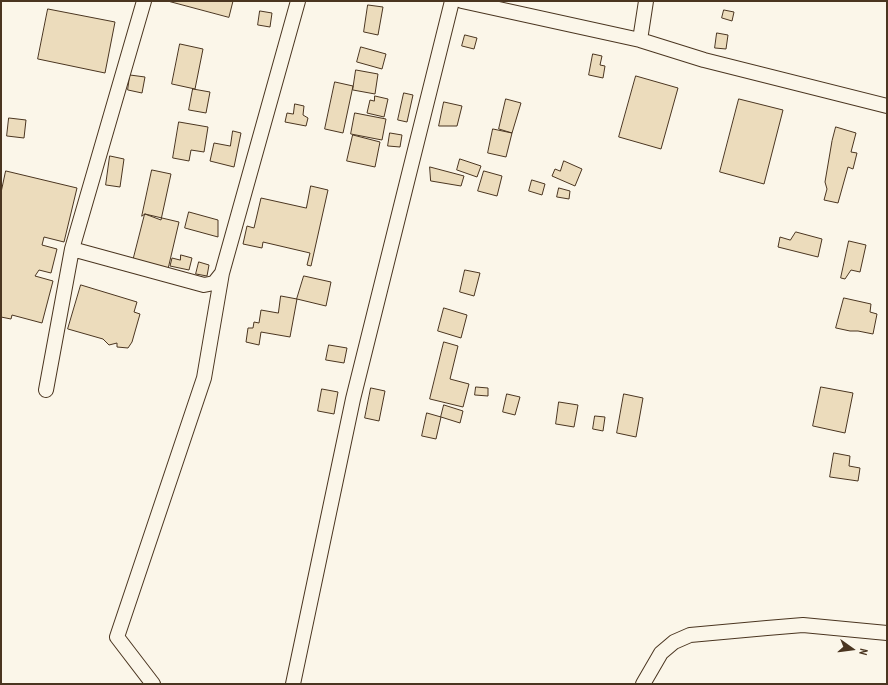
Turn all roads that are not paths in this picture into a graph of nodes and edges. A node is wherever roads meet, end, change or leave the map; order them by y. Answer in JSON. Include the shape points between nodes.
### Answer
{"nodes":[{"id":1,"x":144,"y":1,"type":"edge"},
{"id":2,"x":298,"y":1,"type":"edge"},
{"id":3,"x":452,"y":1,"type":"edge"},
{"id":4,"x":462,"y":1,"type":"edge"},
{"id":5,"x":646,"y":1,"type":"edge"},
{"id":6,"x":640,"y":40,"type":"junction"},
{"id":7,"x":887,"y":106,"type":"edge"},
{"id":8,"x":72,"y":249,"type":"junction"},
{"id":9,"x":222,"y":274,"type":"junction"},
{"id":10,"x":46,"y":390,"type":"dead end"},
{"id":11,"x":887,"y":633,"type":"edge"},
{"id":12,"x":153,"y":684,"type":"edge"},
{"id":13,"x":293,"y":684,"type":"edge"},
{"id":14,"x":643,"y":684,"type":"edge"}],
"edges":[{"from":1,"to":8,"type":"street"},
{"from":2,"to":9,"type":"street"},
{"from":3,"to":13,"type":"street","via":[[353,399]]},
{"from":4,"to":6,"type":"street"},
{"from":5,"to":6,"type":"street"},
{"from":6,"to":7,"type":"street","via":[[704,60]]},
{"from":8,"to":9,"type":"street","via":[[204,285],[214,283]]},
{"from":8,"to":10,"type":"street"},
{"from":9,"to":12,"type":"street","via":[[204,378],[117,637]]},
{"from":11,"to":14,"type":"street","via":[[803,625],[690,635],[674,642],[661,653]]}]}
